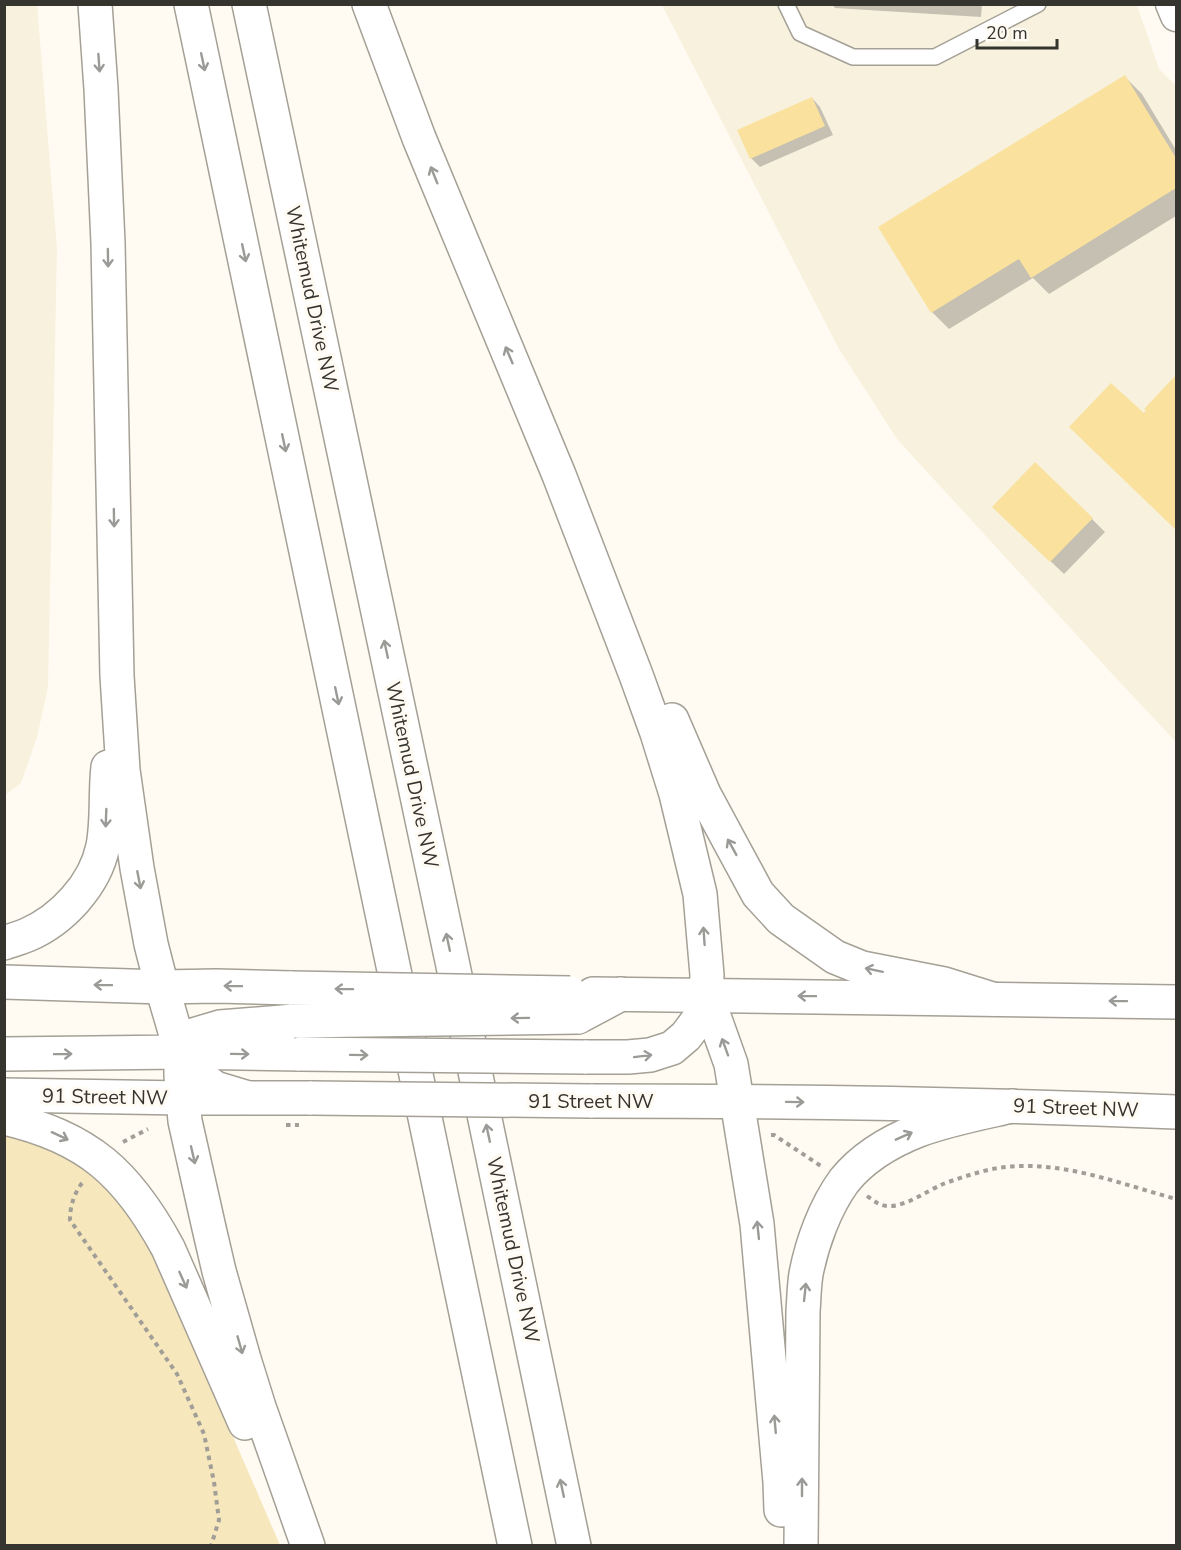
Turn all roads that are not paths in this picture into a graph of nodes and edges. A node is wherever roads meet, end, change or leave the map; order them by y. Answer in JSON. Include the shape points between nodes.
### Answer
{"nodes":[{"id":1,"x":95,"y":4,"type":"edge"},
{"id":2,"x":191,"y":4,"type":"edge"},
{"id":3,"x":249,"y":4,"type":"edge"},
{"id":4,"x":369,"y":4,"type":"edge"},
{"id":5,"x":786,"y":4,"type":"edge"},
{"id":6,"x":1038,"y":4,"type":"edge"},
{"id":7,"x":1171,"y":4,"type":"edge"},
{"id":8,"x":1176,"y":16,"type":"edge"},
{"id":9,"x":525,"y":394,"type":"junction"},
{"id":10,"x":117,"y":676,"type":"junction"},
{"id":11,"x":4,"y":943,"type":"edge"},
{"id":12,"x":4,"y":982,"type":"edge"},
{"id":13,"x":162,"y":987,"type":"junction"},
{"id":14,"x":706,"y":994,"type":"junction"},
{"id":15,"x":992,"y":999,"type":"junction"},
{"id":16,"x":1176,"y":1002,"type":"edge"},
{"id":17,"x":574,"y":1005,"type":"junction"},
{"id":18,"x":181,"y":1052,"type":"junction"},
{"id":19,"x":4,"y":1054,"type":"edge"},
{"id":20,"x":4,"y":1095,"type":"edge"},
{"id":21,"x":245,"y":1097,"type":"junction"},
{"id":22,"x":737,"y":1101,"type":"junction"},
{"id":23,"x":1012,"y":1106,"type":"junction"},
{"id":24,"x":184,"y":1109,"type":"junction"},
{"id":25,"x":1176,"y":1112,"type":"edge"},
{"id":26,"x":4,"y":1118,"type":"edge"},
{"id":27,"x":306,"y":1545,"type":"edge"},
{"id":28,"x":515,"y":1545,"type":"edge"},
{"id":29,"x":574,"y":1545,"type":"edge"},
{"id":30,"x":782,"y":1545,"type":"edge"},
{"id":31,"x":801,"y":1545,"type":"edge"}],
"edges":[{"from":1,"to":10,"type":"main road","one_way":true,"via":[[108,243]]},
{"from":2,"to":28,"type":"main road","one_way":true},
{"from":29,"to":3,"type":"main road","name":"Whitemud Drive NW","one_way":true},
{"from":9,"to":4,"type":"main road","one_way":true,"via":[[415,128]]},
{"from":5,"to":6,"type":"lane","via":[[801,33],[853,57],[935,57]]},
{"from":7,"to":8,"type":"street"},
{"from":14,"to":9,"type":"main road","one_way":true,"via":[[700,894],[676,794],[636,675]]},
{"from":15,"to":9,"type":"main road","one_way":true,"via":[[944,984],[862,968],[835,957],[781,919],[758,894],[704,794]]},
{"from":10,"to":11,"type":"main road","one_way":true,"via":[[99,861],[80,894],[64,910],[28,935]]},
{"from":10,"to":13,"type":"main road","one_way":true,"via":[[123,770],[137,868]]},
{"from":13,"to":12,"type":"main road","one_way":true},
{"from":17,"to":13,"type":"main road","one_way":true,"bridge":true,"via":[[292,988]]},
{"from":13,"to":18,"type":"main road"},
{"from":15,"to":14,"type":"main road","one_way":true},
{"from":14,"to":17,"type":"main road","via":[[621,994]]},
{"from":18,"to":14,"type":"main road","one_way":true,"bridge":true,"via":[[650,1055],[672,1048],[686,1036],[698,1020]]},
{"from":22,"to":14,"type":"main road","one_way":true,"via":[[731,1064]]},
{"from":16,"to":15,"type":"main road","one_way":true},
{"from":17,"to":18,"type":"main road","one_way":true,"bridge":true,"via":[[220,1027],[193,1035]]},
{"from":19,"to":18,"type":"main road","one_way":true},
{"from":18,"to":21,"type":"main road","via":[[199,1076],[215,1088]]},
{"from":18,"to":24,"type":"main road"},
{"from":20,"to":24,"type":"main road","name":"91 Street NW"},
{"from":21,"to":22,"type":"main road","name":"91 Street NW","bridge":true},
{"from":21,"to":24,"type":"main road","name":"91 Street NW"},
{"from":22,"to":23,"type":"main road","name":"91 Street NW","one_way":true},
{"from":30,"to":22,"type":"main road","one_way":true,"via":[[757,1224]]},
{"from":23,"to":25,"type":"main road","name":"91 Street NW"},
{"from":31,"to":23,"type":"main road","one_way":true,"via":[[802,1311],[809,1262],[827,1211],[844,1181],[880,1149],[899,1138]]},
{"from":24,"to":27,"type":"main road","one_way":true,"via":[[238,1340]]},
{"from":26,"to":27,"type":"main road","one_way":true,"via":[[54,1132],[79,1145],[135,1194],[168,1248],[259,1457]]}]}
